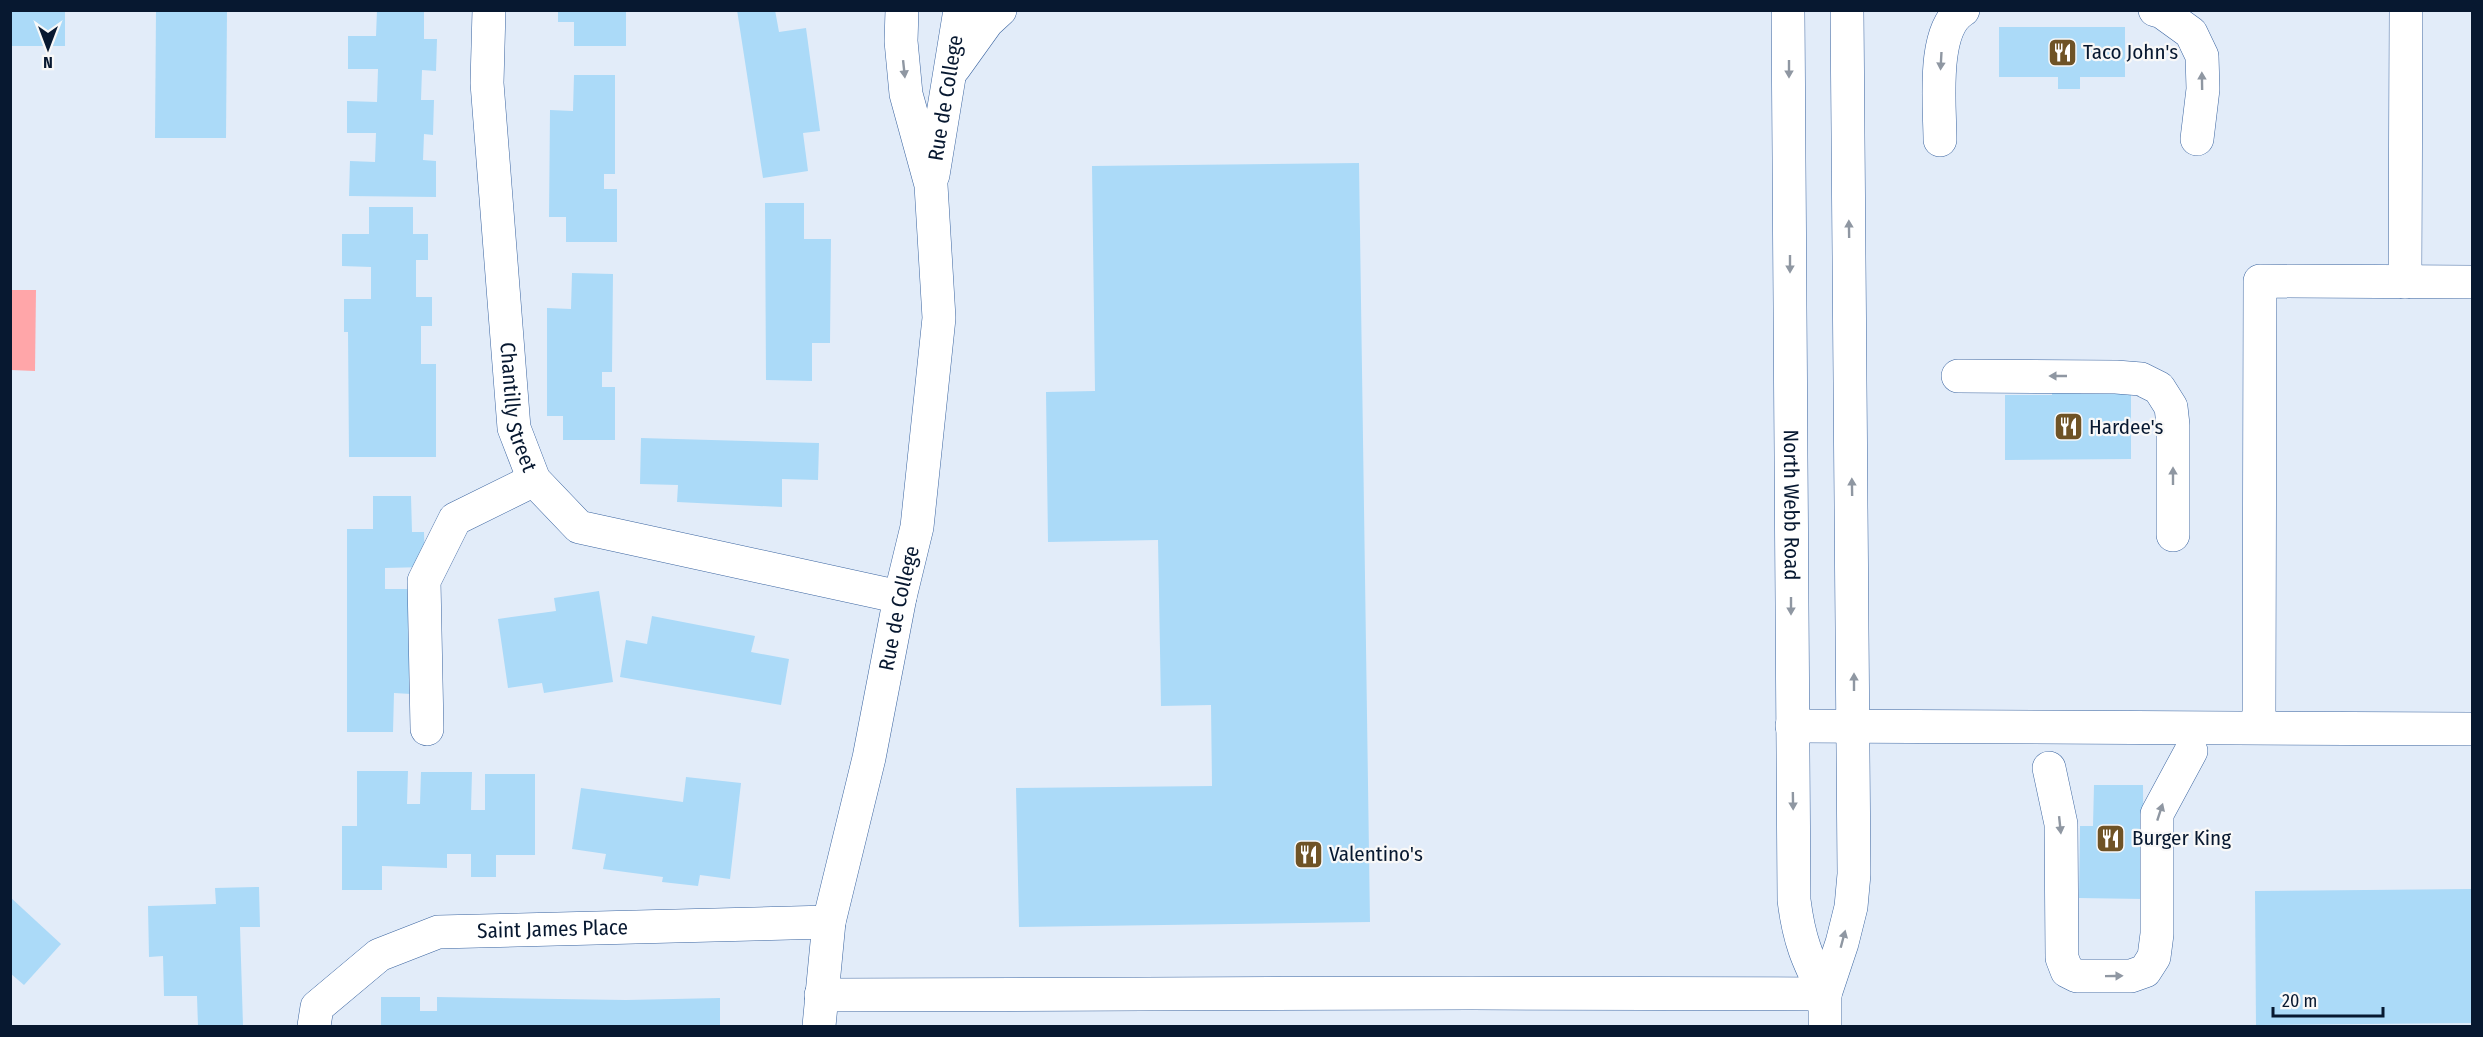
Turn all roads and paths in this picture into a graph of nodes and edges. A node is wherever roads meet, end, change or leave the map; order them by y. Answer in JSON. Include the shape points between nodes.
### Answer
{"nodes":[{"id":1,"x":489,"y":10,"type":"edge"},
{"id":2,"x":960,"y":10,"type":"edge"},
{"id":3,"x":999,"y":10,"type":"edge"},
{"id":4,"x":1788,"y":10,"type":"edge"},
{"id":5,"x":1847,"y":10,"type":"edge"},
{"id":6,"x":1963,"y":10,"type":"edge"},
{"id":7,"x":2156,"y":10,"type":"edge"},
{"id":8,"x":2406,"y":10,"type":"edge"},
{"id":9,"x":900,"y":17,"type":"edge"},
{"id":10,"x":950,"y":74,"type":"junction"},
{"id":11,"x":2196,"y":139,"type":"dead end"},
{"id":12,"x":1940,"y":140,"type":"dead end"},
{"id":13,"x":931,"y":185,"type":"junction"},
{"id":14,"x":2405,"y":282,"type":"junction"},
{"id":15,"x":2472,"y":282,"type":"edge"},
{"id":16,"x":1958,"y":376,"type":"dead end"},
{"id":17,"x":534,"y":480,"type":"junction"},
{"id":18,"x":2173,"y":535,"type":"dead end"},
{"id":19,"x":900,"y":597,"type":"junction"},
{"id":20,"x":1792,"y":726,"type":"junction"},
{"id":21,"x":1854,"y":726,"type":"junction"},
{"id":22,"x":2259,"y":727,"type":"junction"},
{"id":23,"x":427,"y":729,"type":"dead end"},
{"id":24,"x":2472,"y":729,"type":"edge"},
{"id":25,"x":2191,"y":751,"type":"dead end"},
{"id":26,"x":2049,"y":768,"type":"dead end"},
{"id":27,"x":829,"y":922,"type":"junction"},
{"id":28,"x":1825,"y":994,"type":"junction"},
{"id":29,"x":820,"y":1011,"type":"edge"},
{"id":30,"x":314,"y":1026,"type":"edge"},
{"id":31,"x":1825,"y":1026,"type":"edge"}],
"edges":[{"from":1,"to":17,"type":"street","name":"Chantilly Street","via":[[487,83],[514,428]]},
{"from":2,"to":10,"type":"street","name":"Rue de College"},
{"from":3,"to":10,"type":"street"},
{"from":4,"to":20,"type":"street","name":"North Webb Road","one_way":true},
{"from":21,"to":5,"type":"street","name":"North Webb Road","one_way":true},
{"from":6,"to":12,"type":"street","one_way":true,"via":[[1954,16],[1942,44]]},
{"from":11,"to":7,"type":"street","one_way":true,"via":[[2202,56],[2191,33]]},
{"from":8,"to":14,"type":"street"},
{"from":9,"to":13,"type":"street","name":"Rue de College","one_way":true,"via":[[906,94]]},
{"from":10,"to":13,"type":"street","name":"Rue de College"},
{"from":13,"to":19,"type":"street","name":"Rue de College","via":[[939,318],[917,527]]},
{"from":14,"to":15,"type":"street"},
{"from":14,"to":22,"type":"street","via":[[2260,281]]},
{"from":18,"to":16,"type":"street","one_way":true,"via":[[2173,425],[2171,406],[2159,388],[2140,379],[2116,377]]},
{"from":17,"to":19,"type":"street","name":"Chantilly Street","via":[[579,527]]},
{"from":17,"to":23,"type":"street","via":[[454,519],[424,581]]},
{"from":19,"to":27,"type":"street","name":"Rue de College","via":[[869,758]]},
{"from":20,"to":21,"type":"street"},
{"from":20,"to":28,"type":"street","name":"North Webb Road","one_way":true,"via":[[1797,925],[1804,952]]},
{"from":21,"to":22,"type":"street"},
{"from":28,"to":21,"type":"street","name":"North Webb Road","one_way":true,"via":[[1851,907]]},
{"from":22,"to":24,"type":"street"},
{"from":26,"to":25,"type":"street","one_way":true,"via":[[2061,824],[2062,958],[2067,971],[2077,976],[2131,976],[2145,971],[2154,957],[2157,814]]},
{"from":27,"to":29,"type":"street","name":"Rue de College"},
{"from":27,"to":30,"type":"street","name":"Saint James Place","via":[[438,932],[379,955],[317,1007]]},
{"from":28,"to":29,"type":"street","via":[[1472,993]]},
{"from":28,"to":31,"type":"street","name":"North Webb Road"}]}
